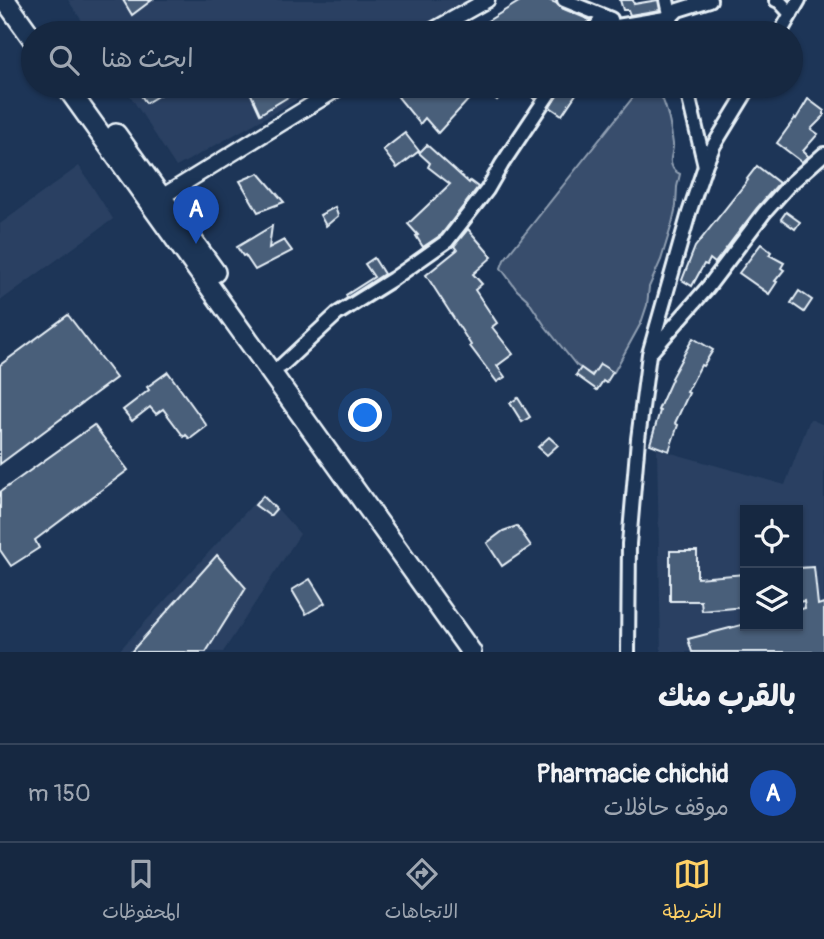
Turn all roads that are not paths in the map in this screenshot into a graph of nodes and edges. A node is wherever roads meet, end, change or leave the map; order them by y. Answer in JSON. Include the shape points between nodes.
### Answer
{"nodes":[{"id":1,"x":5,"y":0,"type":"edge"},
{"id":2,"x":20,"y":0,"type":"edge"},
{"id":3,"x":487,"y":0,"type":"edge"},
{"id":4,"x":564,"y":0,"type":"edge"},
{"id":5,"x":667,"y":0,"type":"edge"},
{"id":6,"x":709,"y":0,"type":"edge"},
{"id":7,"x":776,"y":0,"type":"edge"},
{"id":8,"x":800,"y":0,"type":"edge"},
{"id":9,"x":791,"y":15,"type":"junction"},
{"id":10,"x":603,"y":17,"type":"junction"},
{"id":11,"x":671,"y":17,"type":"junction"},
{"id":12,"x":35,"y":21,"type":"edge"},
{"id":13,"x":449,"y":21,"type":"edge"},
{"id":14,"x":600,"y":21,"type":"edge"},
{"id":15,"x":611,"y":21,"type":"edge"},
{"id":16,"x":647,"y":21,"type":"edge"},
{"id":17,"x":672,"y":21,"type":"edge"},
{"id":18,"x":787,"y":21,"type":"edge"},
{"id":19,"x":21,"y":23,"type":"edge"},
{"id":20,"x":75,"y":98,"type":"edge"},
{"id":21,"x":89,"y":98,"type":"edge"},
{"id":22,"x":322,"y":98,"type":"edge"},
{"id":23,"x":546,"y":98,"type":"edge"},
{"id":24,"x":689,"y":98,"type":"edge"},
{"id":25,"x":743,"y":98,"type":"edge"},
{"id":26,"x":824,"y":154,"type":"edge"},
{"id":27,"x":705,"y":166,"type":"junction"},
{"id":28,"x":155,"y":201,"type":"junction"},
{"id":29,"x":649,"y":354,"type":"junction"},
{"id":30,"x":281,"y":366,"type":"junction"},
{"id":31,"x":471,"y":652,"type":"edge"},
{"id":32,"x":485,"y":652,"type":"edge"},
{"id":33,"x":628,"y":652,"type":"edge"}],
"edges":[{"from":1,"to":19,"type":"highway"},
{"from":2,"to":12,"type":"highway"},
{"from":3,"to":13,"type":"street"},
{"from":4,"to":10,"type":"street"},
{"from":5,"to":11,"type":"street"},
{"from":6,"to":11,"type":"street","via":[[678,10]]},
{"from":7,"to":9,"type":"street"},
{"from":8,"to":9,"type":"street"},
{"from":9,"to":18,"type":"street"},
{"from":10,"to":14,"type":"street"},
{"from":10,"to":15,"type":"street"},
{"from":11,"to":16,"type":"street"},
{"from":11,"to":17,"type":"street"},
{"from":20,"to":28,"type":"highway"},
{"from":21,"to":28,"type":"highway"},
{"from":22,"to":28,"type":"street"},
{"from":23,"to":30,"type":"street","via":[[487,190],[447,241],[337,314]]},
{"from":24,"to":27,"type":"street"},
{"from":25,"to":27,"type":"street"},
{"from":26,"to":29,"type":"street","via":[[764,213]]},
{"from":27,"to":29,"type":"street"},
{"from":28,"to":30,"type":"highway"},
{"from":28,"to":31,"type":"highway"},
{"from":29,"to":33,"type":"street","via":[[629,544]]},
{"from":30,"to":32,"type":"highway"}]}
